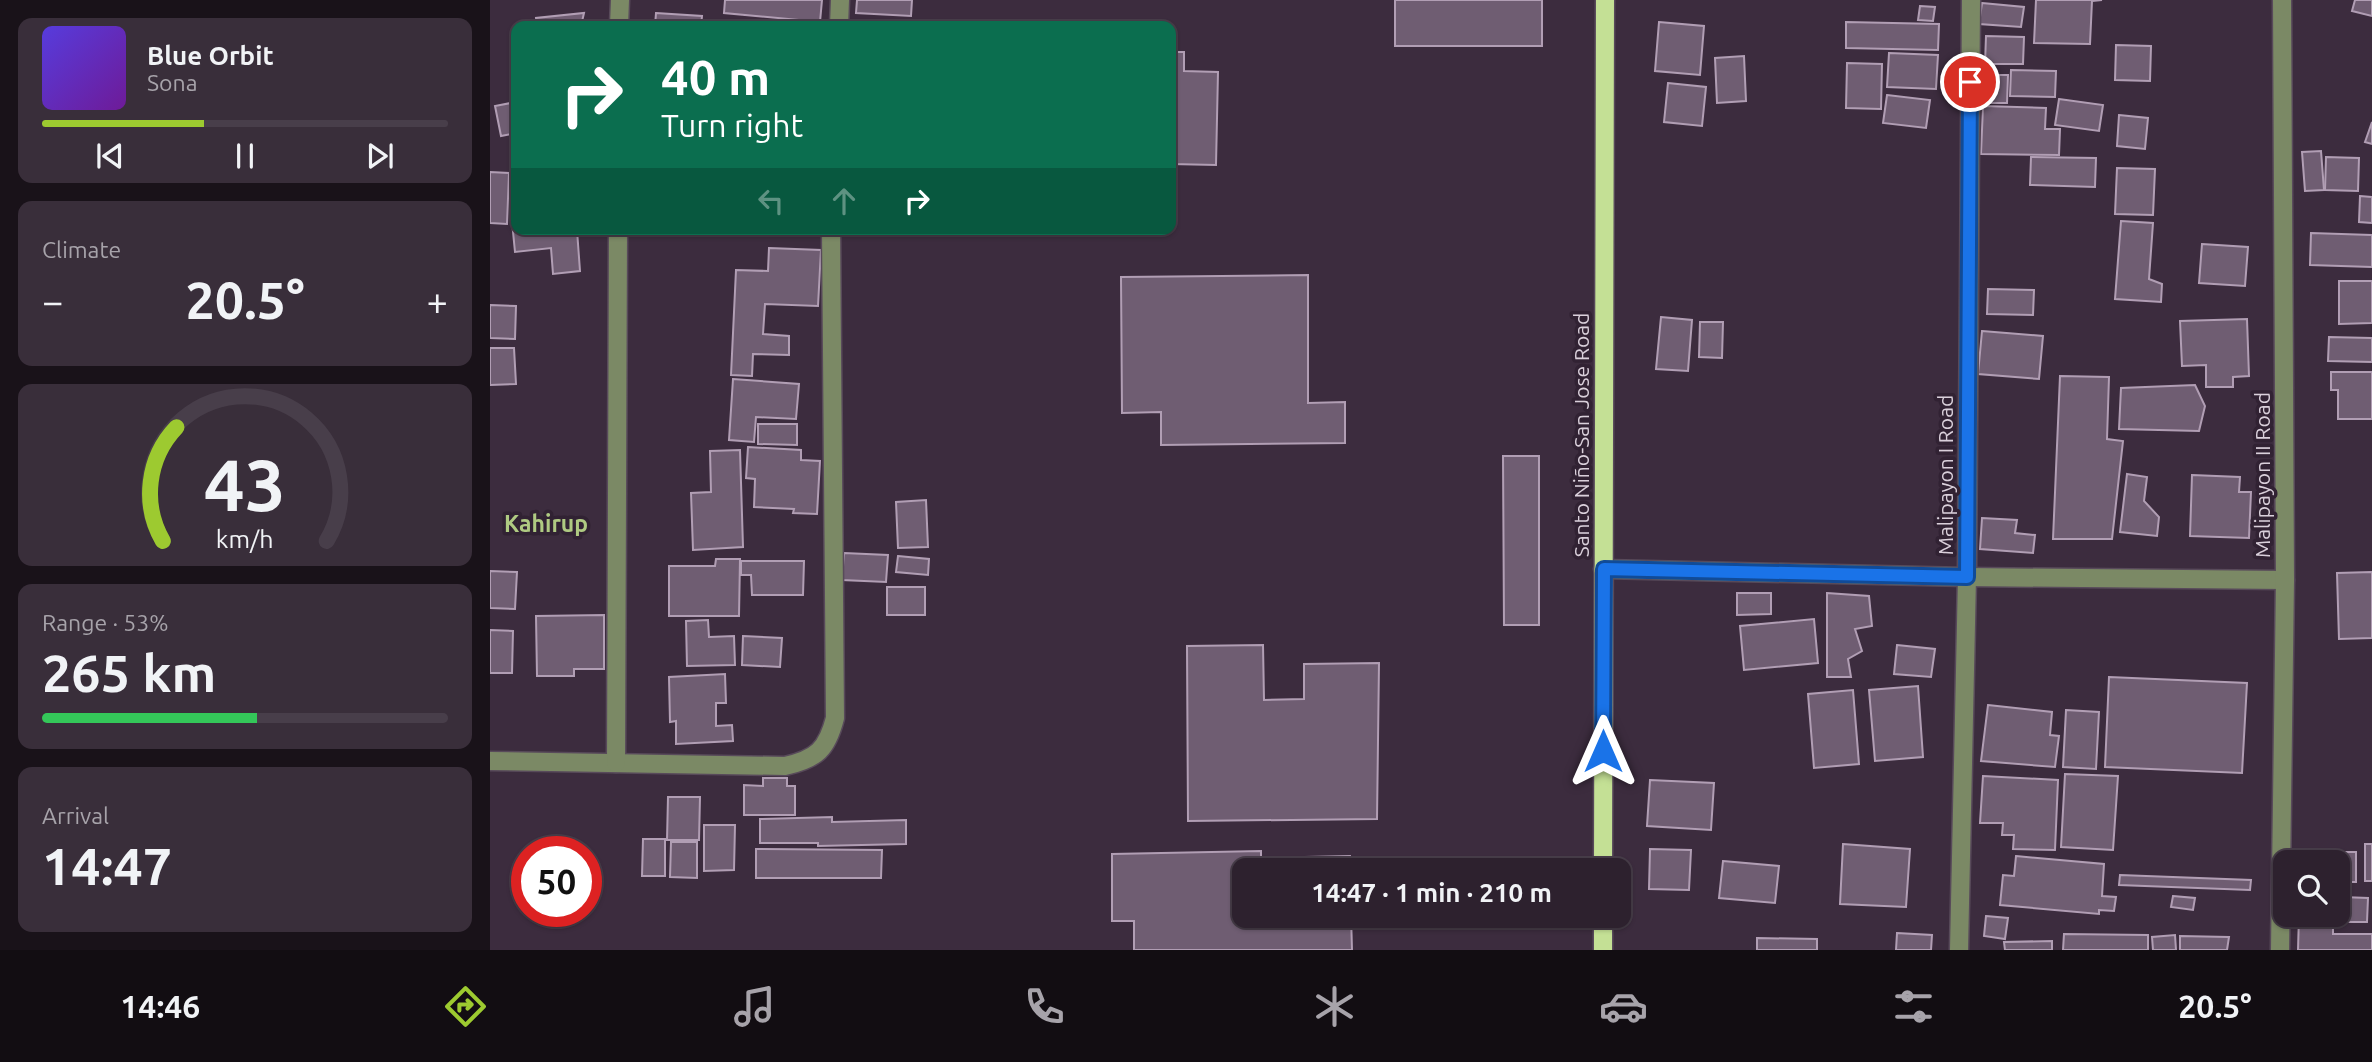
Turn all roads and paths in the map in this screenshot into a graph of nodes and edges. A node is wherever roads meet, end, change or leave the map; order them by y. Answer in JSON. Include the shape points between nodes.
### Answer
{"nodes":[{"id":1,"x":620,"y":0,"type":"edge"},
{"id":2,"x":840,"y":0,"type":"edge"},
{"id":3,"x":1605,"y":0,"type":"edge"},
{"id":4,"x":1971,"y":0,"type":"edge"},
{"id":5,"x":2282,"y":0,"type":"edge"},
{"id":6,"x":619,"y":21,"type":"edge"},
{"id":7,"x":839,"y":21,"type":"edge"},
{"id":8,"x":618,"y":235,"type":"edge"},
{"id":9,"x":831,"y":235,"type":"edge"},
{"id":10,"x":1604,"y":569,"type":"junction"},
{"id":11,"x":1967,"y":577,"type":"junction"},
{"id":12,"x":2285,"y":580,"type":"junction"},
{"id":13,"x":490,"y":761,"type":"edge"},
{"id":14,"x":616,"y":763,"type":"junction"},
{"id":15,"x":1603,"y":858,"type":"edge"},
{"id":16,"x":1603,"y":928,"type":"edge"},
{"id":17,"x":1603,"y":950,"type":"edge"},
{"id":18,"x":1959,"y":950,"type":"edge"},
{"id":19,"x":2280,"y":950,"type":"edge"}],
"edges":[{"from":1,"to":6,"type":"street"},
{"from":2,"to":7,"type":"street"},
{"from":3,"to":10,"type":"main road","name":"Santo Niño-San Jose Road"},
{"from":4,"to":11,"type":"street","name":"Malipayon I Road"},
{"from":5,"to":12,"type":"street","name":"Malipayon II Road"},
{"from":8,"to":14,"type":"street"},
{"from":9,"to":14,"type":"street","via":[[835,718],[830,736],[821,750],[805,761],[785,766]]},
{"from":10,"to":11,"type":"street"},
{"from":10,"to":15,"type":"main road","name":"Santo Niño-San Jose Road"},
{"from":11,"to":12,"type":"street"},
{"from":11,"to":18,"type":"street","name":"Malipayon I Road"},
{"from":12,"to":19,"type":"street","name":"Malipayon II Road"},
{"from":13,"to":14,"type":"street"},
{"from":16,"to":17,"type":"main road"}]}
